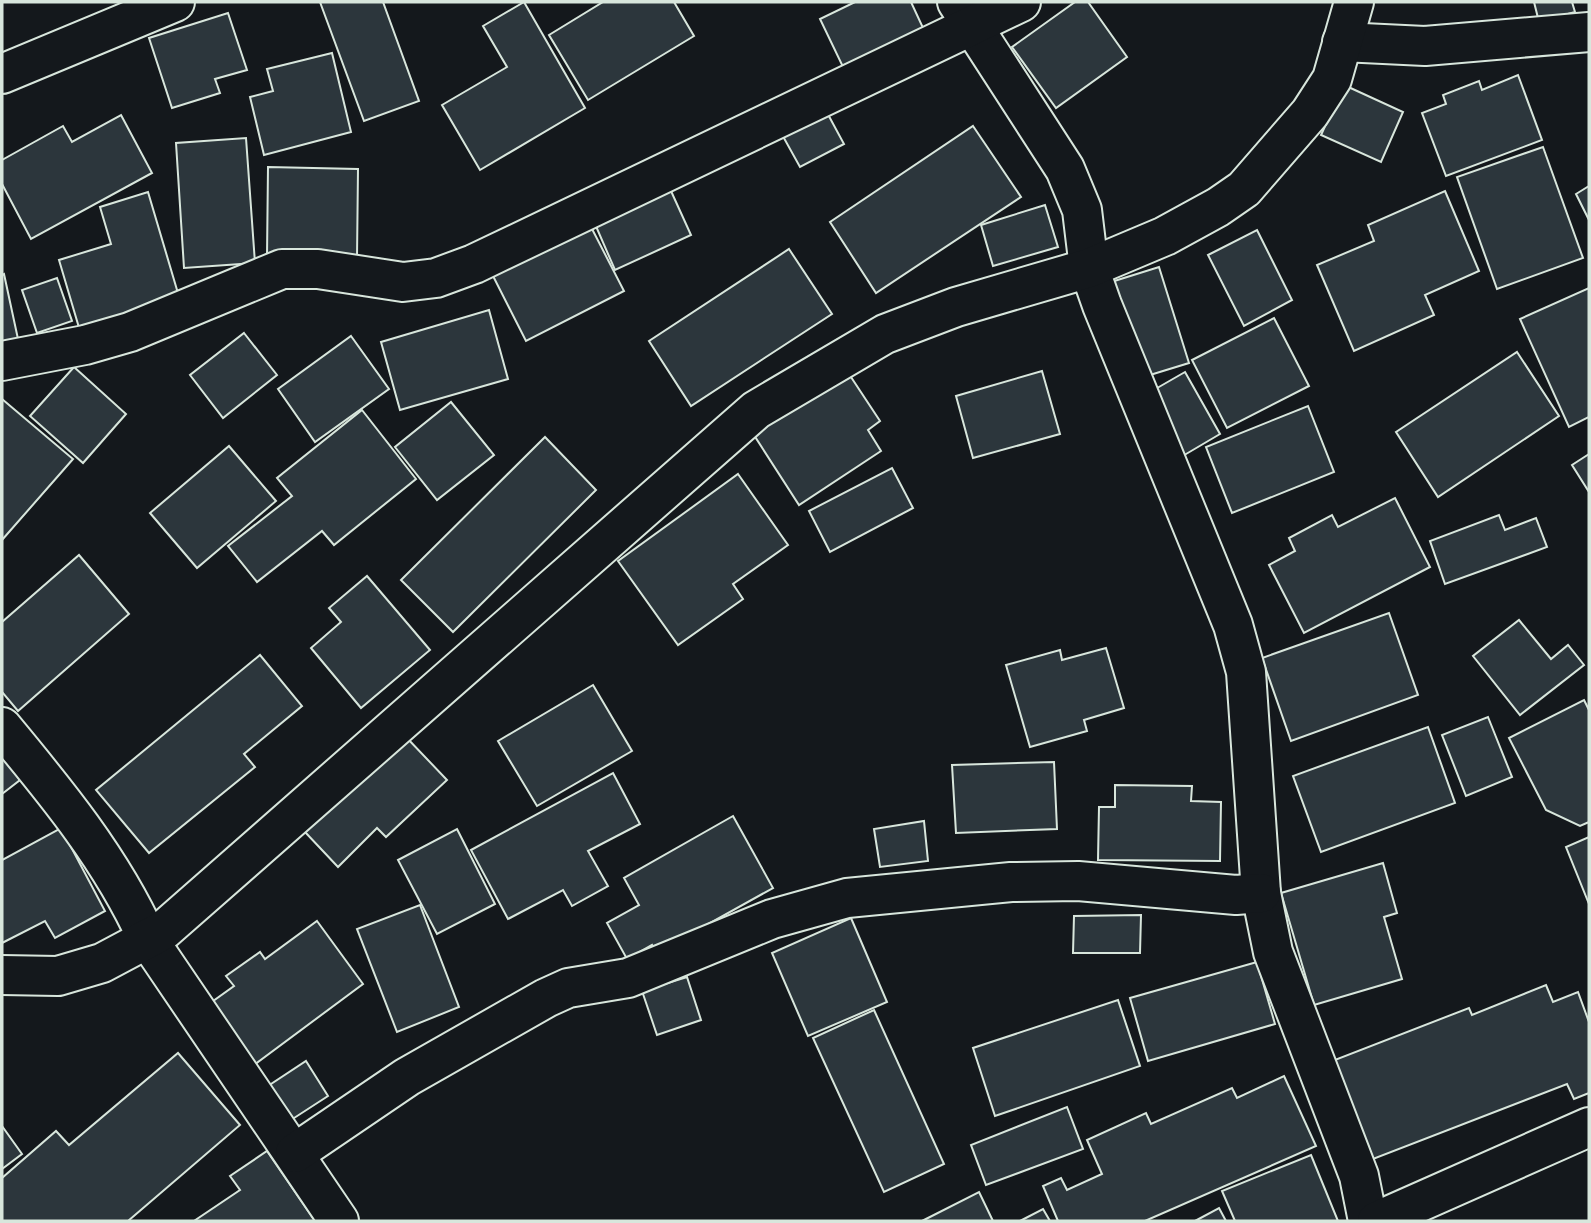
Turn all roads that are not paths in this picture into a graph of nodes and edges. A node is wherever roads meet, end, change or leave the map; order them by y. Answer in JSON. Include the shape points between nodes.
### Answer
{"nodes":[{"id":1,"x":175,"y":2,"type":"edge"},
{"id":2,"x":1021,"y":2,"type":"edge"},
{"id":3,"x":1354,"y":2,"type":"edge"},
{"id":4,"x":965,"y":14,"type":"edge"},
{"id":5,"x":1589,"y":32,"type":"edge"},
{"id":6,"x":1342,"y":42,"type":"junction"},
{"id":7,"x":2,"y":74,"type":"edge"},
{"id":8,"x":1089,"y":268,"type":"junction"},
{"id":9,"x":2,"y":361,"type":"edge"},
{"id":10,"x":2,"y":727,"type":"edge"},
{"id":11,"x":1261,"y":893,"type":"junction"},
{"id":12,"x":147,"y":938,"type":"junction"},
{"id":13,"x":2,"y":975,"type":"edge"},
{"id":14,"x":1589,"y":1127,"type":"edge"},
{"id":15,"x":295,"y":1153,"type":"junction"},
{"id":16,"x":340,"y":1221,"type":"edge"},
{"id":17,"x":1368,"y":1221,"type":"edge"},
{"id":18,"x":1377,"y":1221,"type":"edge"}],
"edges":[{"from":1,"to":7,"type":"street"},
{"from":2,"to":4,"type":"street"},
{"from":3,"to":6,"type":"street"},
{"from":4,"to":8,"type":"street","via":[[1065,169],[1082,210]]},
{"from":4,"to":9,"type":"street","via":[[474,264],[436,278],[404,282],[318,269],[282,269],[130,332]]},
{"from":5,"to":6,"type":"street","via":[[1425,46]]},
{"from":6,"to":8,"type":"street","via":[[1332,79],[1310,113],[1244,189],[1165,236]]},
{"from":8,"to":11,"type":"street","via":[[1233,625],[1246,672]]},
{"from":8,"to":12,"type":"street","via":[[956,307],[885,334],[756,410],[186,912]]},
{"from":10,"to":12,"type":"street","via":[[102,857],[129,898]]},
{"from":11,"to":15,"type":"street","via":[[1236,895],[1078,881],[1011,882],[848,898],[772,919],[628,978],[568,988],[407,1077]]},
{"from":11,"to":17,"type":"street","via":[[1272,952],[1359,1176]]},
{"from":12,"to":13,"type":"street","via":[[102,964],[58,976]]},
{"from":12,"to":15,"type":"street"},
{"from":14,"to":18,"type":"street"},
{"from":15,"to":16,"type":"street"}]}
